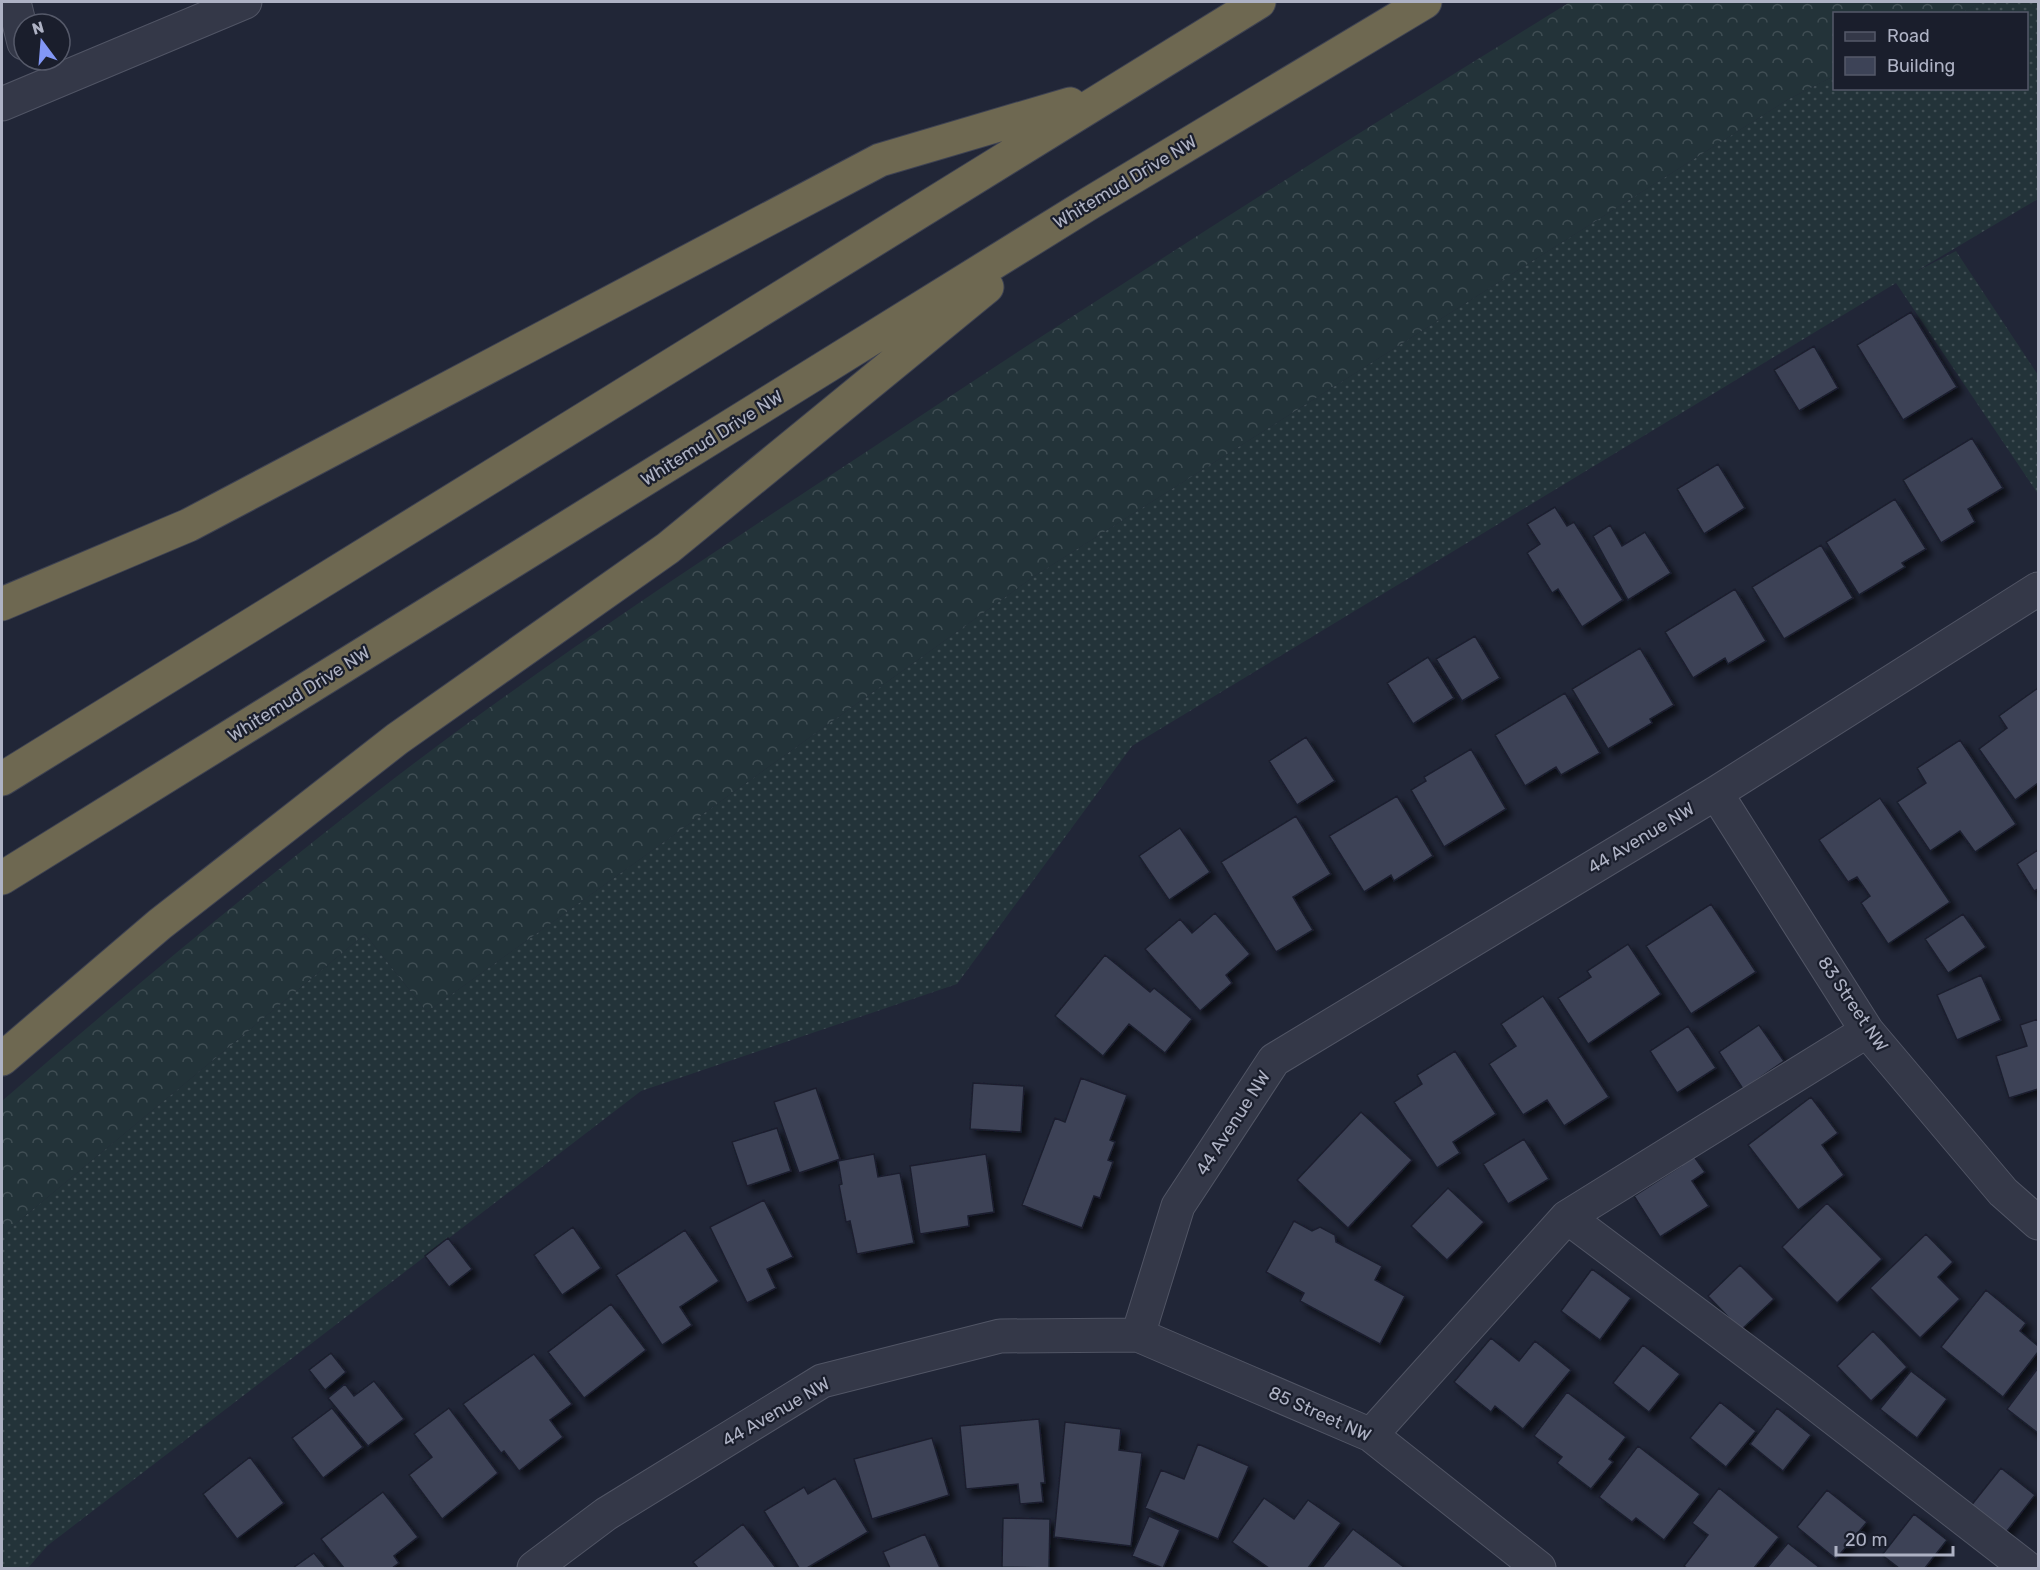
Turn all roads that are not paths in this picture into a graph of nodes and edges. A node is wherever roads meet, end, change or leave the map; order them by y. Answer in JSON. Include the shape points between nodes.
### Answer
{"nodes":[{"id":1,"x":245,"y":2,"type":"edge"},
{"id":2,"x":1259,"y":2,"type":"edge"},
{"id":3,"x":1425,"y":2,"type":"edge"},
{"id":4,"x":35,"y":74,"type":"edge"},
{"id":5,"x":1112,"y":91,"type":"junction"},
{"id":6,"x":2,"y":104,"type":"edge"},
{"id":7,"x":1090,"y":203,"type":"junction"},
{"id":8,"x":2038,"y":589,"type":"edge"},
{"id":9,"x":2,"y":604,"type":"edge"},
{"id":10,"x":2,"y":779,"type":"edge"},
{"id":11,"x":1716,"y":793,"type":"junction"},
{"id":12,"x":2,"y":878,"type":"edge"},
{"id":13,"x":1867,"y":1031,"type":"junction"},
{"id":14,"x":2,"y":1059,"type":"edge"},
{"id":15,"x":1567,"y":1217,"type":"junction"},
{"id":16,"x":2038,"y":1223,"type":"edge"},
{"id":17,"x":1138,"y":1335,"type":"junction"},
{"id":18,"x":1371,"y":1435,"type":"junction"},
{"id":19,"x":534,"y":1569,"type":"edge"},
{"id":20,"x":1539,"y":1569,"type":"edge"},
{"id":21,"x":2027,"y":1569,"type":"edge"}],
"edges":[{"from":1,"to":4,"type":"street"},
{"from":2,"to":5,"type":"highway"},
{"from":3,"to":7,"type":"highway","name":"Whitemud Drive NW"},
{"from":4,"to":6,"type":"street"},
{"from":5,"to":9,"type":"highway","via":[[880,160],[189,525]]},
{"from":5,"to":10,"type":"highway"},
{"from":7,"to":12,"type":"highway","name":"Whitemud Drive NW"},
{"from":7,"to":14,"type":"highway","via":[[668,548],[397,739],[160,924]]},
{"from":8,"to":11,"type":"street","name":"44 Avenue NW"},
{"from":11,"to":13,"type":"street","name":"83 Street NW"},
{"from":11,"to":17,"type":"street","name":"44 Avenue NW","via":[[1274,1060],[1178,1206]]},
{"from":13,"to":15,"type":"street"},
{"from":13,"to":16,"type":"street","name":"83 Street NW","via":[[2002,1192]]},
{"from":15,"to":18,"type":"street"},
{"from":15,"to":21,"type":"street"},
{"from":17,"to":18,"type":"street","name":"85 Street NW"},
{"from":17,"to":19,"type":"street","name":"44 Avenue NW","via":[[1000,1336],[822,1381],[606,1514]]},
{"from":18,"to":20,"type":"street","name":"85 Street NW"}]}
